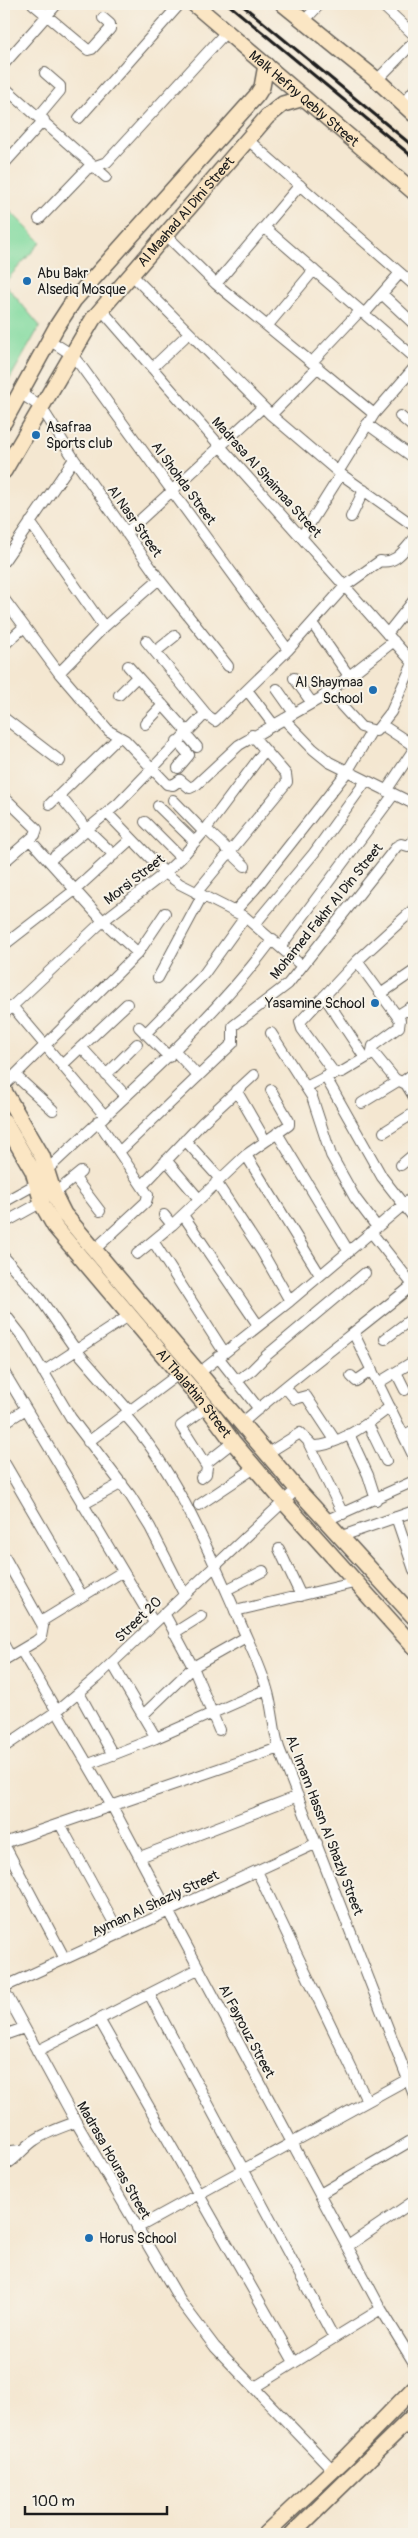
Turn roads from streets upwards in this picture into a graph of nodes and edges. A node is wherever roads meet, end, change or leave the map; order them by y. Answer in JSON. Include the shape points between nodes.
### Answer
{"nodes":[{"id":1,"x":33,"y":4,"type":"edge"},
{"id":2,"x":57,"y":4,"type":"edge"},
{"id":3,"x":180,"y":4,"type":"edge"},
{"id":4,"x":194,"y":4,"type":"edge"},
{"id":5,"x":283,"y":4,"type":"edge"},
{"id":6,"x":320,"y":4,"type":"edge"},
{"id":7,"x":381,"y":4,"type":"edge"},
{"id":8,"x":47,"y":16,"type":"junction"},
{"id":9,"x":103,"y":18,"type":"dead end"},
{"id":10,"x":304,"y":21,"type":"junction"},
{"id":11,"x":227,"y":30,"type":"junction"},
{"id":12,"x":414,"y":35,"type":"edge"},
{"id":13,"x":414,"y":42,"type":"edge"},
{"id":14,"x":4,"y":64,"type":"edge"},
{"id":15,"x":266,"y":65,"type":"junction"},
{"id":16,"x":45,"y":73,"type":"dead end"},
{"id":17,"x":377,"y":80,"type":"junction"},
{"id":18,"x":4,"y":86,"type":"edge"},
{"id":19,"x":414,"y":90,"type":"edge"},
{"id":20,"x":304,"y":98,"type":"junction"},
{"id":21,"x":251,"y":103,"type":"junction"},
{"id":22,"x":403,"y":104,"type":"junction"},
{"id":23,"x":414,"y":114,"type":"edge"},
{"id":24,"x":267,"y":117,"type":"junction"},
{"id":25,"x":41,"y":118,"type":"junction"},
{"id":26,"x":79,"y":118,"type":"dead end"},
{"id":27,"x":248,"y":140,"type":"junction"},
{"id":28,"x":4,"y":164,"type":"edge"},
{"id":29,"x":96,"y":166,"type":"junction"},
{"id":30,"x":106,"y":177,"type":"dead end"},
{"id":31,"x":300,"y":185,"type":"junction"},
{"id":32,"x":414,"y":192,"type":"edge"},
{"id":33,"x":39,"y":219,"type":"dead end"},
{"id":34,"x":264,"y":227,"type":"junction"},
{"id":35,"x":165,"y":234,"type":"junction"},
{"id":36,"x":314,"y":270,"type":"junction"},
{"id":37,"x":130,"y":273,"type":"junction"},
{"id":38,"x":400,"y":273,"type":"junction"},
{"id":39,"x":216,"y":284,"type":"junction"},
{"id":40,"x":414,"y":285,"type":"edge"},
{"id":41,"x":382,"y":294,"type":"junction"},
{"id":42,"x":101,"y":309,"type":"junction"},
{"id":43,"x":362,"y":312,"type":"junction"},
{"id":44,"x":414,"y":324,"type":"edge"},
{"id":45,"x":268,"y":325,"type":"junction"},
{"id":46,"x":189,"y":333,"type":"junction"},
{"id":47,"x":49,"y":340,"type":"junction"},
{"id":48,"x":71,"y":354,"type":"junction"},
{"id":49,"x":414,"y":357,"type":"edge"},
{"id":50,"x":315,"y":364,"type":"junction"},
{"id":51,"x":152,"y":368,"type":"junction"},
{"id":52,"x":414,"y":368,"type":"edge"},
{"id":53,"x":20,"y":393,"type":"junction"},
{"id":54,"x":41,"y":407,"type":"junction"},
{"id":55,"x":263,"y":407,"type":"junction"},
{"id":56,"x":374,"y":414,"type":"junction"},
{"id":57,"x":271,"y":415,"type":"junction"},
{"id":58,"x":400,"y":416,"type":"dead end"},
{"id":59,"x":4,"y":422,"type":"edge"},
{"id":60,"x":367,"y":424,"type":"junction"},
{"id":61,"x":414,"y":428,"type":"edge"},
{"id":62,"x":220,"y":446,"type":"junction"},
{"id":63,"x":414,"y":458,"type":"edge"},
{"id":64,"x":74,"y":459,"type":"junction"},
{"id":65,"x":4,"y":471,"type":"edge"},
{"id":66,"x":339,"y":473,"type":"junction"},
{"id":67,"x":172,"y":490,"type":"junction"},
{"id":68,"x":364,"y":490,"type":"junction"},
{"id":69,"x":351,"y":517,"type":"dead end"},
{"id":70,"x":30,"y":522,"type":"junction"},
{"id":71,"x":414,"y":526,"type":"edge"},
{"id":72,"x":126,"y":533,"type":"junction"},
{"id":73,"x":302,"y":536,"type":"junction"},
{"id":74,"x":414,"y":539,"type":"edge"},
{"id":75,"x":4,"y":561,"type":"edge"},
{"id":76,"x":159,"y":579,"type":"junction"},
{"id":77,"x":345,"y":586,"type":"junction"},
{"id":78,"x":4,"y":599,"type":"edge"},
{"id":79,"x":414,"y":600,"type":"edge"},
{"id":80,"x":312,"y":623,"type":"junction"},
{"id":81,"x":24,"y":627,"type":"junction"},
{"id":82,"x":104,"y":627,"type":"junction"},
{"id":83,"x":175,"y":636,"type":"dead end"},
{"id":84,"x":391,"y":638,"type":"junction"},
{"id":85,"x":146,"y":641,"type":"dead end"},
{"id":86,"x":4,"y":645,"type":"edge"},
{"id":87,"x":288,"y":650,"type":"junction"},
{"id":88,"x":155,"y":652,"type":"junction"},
{"id":89,"x":413,"y":662,"type":"edge"},
{"id":90,"x":128,"y":666,"type":"dead end"},
{"id":91,"x":228,"y":666,"type":"dead end"},
{"id":92,"x":59,"y":673,"type":"junction"},
{"id":93,"x":349,"y":676,"type":"junction"},
{"id":94,"x":137,"y":677,"type":"junction"},
{"id":95,"x":294,"y":678,"type":"dead end"},
{"id":96,"x":277,"y":689,"type":"dead end"},
{"id":97,"x":247,"y":690,"type":"junction"},
{"id":98,"x":329,"y":692,"type":"junction"},
{"id":99,"x":119,"y":695,"type":"dead end"},
{"id":100,"x":312,"y":703,"type":"junction"},
{"id":101,"x":163,"y":705,"type":"junction"},
{"id":102,"x":294,"y":713,"type":"junction"},
{"id":103,"x":207,"y":715,"type":"junction"},
{"id":104,"x":4,"y":718,"type":"edge"},
{"id":105,"x":284,"y":719,"type":"junction"},
{"id":106,"x":145,"y":724,"type":"dead end"},
{"id":107,"x":273,"y":724,"type":"junction"},
{"id":108,"x":382,"y":725,"type":"junction"},
{"id":109,"x":186,"y":732,"type":"junction"},
{"id":110,"x":371,"y":732,"type":"junction"},
{"id":111,"x":252,"y":735,"type":"junction"},
{"id":112,"x":119,"y":737,"type":"junction"},
{"id":113,"x":177,"y":741,"type":"junction"},
{"id":114,"x":197,"y":747,"type":"dead end"},
{"id":115,"x":414,"y":748,"type":"edge"},
{"id":116,"x":265,"y":750,"type":"junction"},
{"id":117,"x":60,"y":761,"type":"dead end"},
{"id":118,"x":151,"y":767,"type":"junction"},
{"id":119,"x":178,"y":768,"type":"dead end"},
{"id":120,"x":347,"y":772,"type":"junction"},
{"id":121,"x":366,"y":781,"type":"junction"},
{"id":122,"x":390,"y":792,"type":"junction"},
{"id":123,"x":59,"y":795,"type":"junction"},
{"id":124,"x":4,"y":797,"type":"edge"},
{"id":125,"x":173,"y":800,"type":"dead end"},
{"id":126,"x":50,"y":804,"type":"dead end"},
{"id":127,"x":414,"y":804,"type":"edge"},
{"id":128,"x":158,"y":806,"type":"dead end"},
{"id":129,"x":107,"y":813,"type":"junction"},
{"id":130,"x":145,"y":822,"type":"dead end"},
{"id":131,"x":88,"y":830,"type":"junction"},
{"id":132,"x":205,"y":830,"type":"junction"},
{"id":133,"x":131,"y":839,"type":"junction"},
{"id":134,"x":30,"y":840,"type":"junction"},
{"id":135,"x":414,"y":840,"type":"edge"},
{"id":136,"x":195,"y":842,"type":"junction"},
{"id":137,"x":231,"y":852,"type":"junction"},
{"id":138,"x":114,"y":854,"type":"junction"},
{"id":139,"x":181,"y":858,"type":"junction"},
{"id":140,"x":49,"y":861,"type":"junction"},
{"id":141,"x":4,"y":862,"type":"edge"},
{"id":142,"x":245,"y":866,"type":"dead end"},
{"id":143,"x":165,"y":873,"type":"junction"},
{"id":144,"x":75,"y":890,"type":"junction"},
{"id":145,"x":199,"y":894,"type":"junction"},
{"id":146,"x":414,"y":909,"type":"edge"},
{"id":147,"x":235,"y":911,"type":"junction"},
{"id":148,"x":165,"y":913,"type":"dead end"},
{"id":149,"x":245,"y":917,"type":"junction"},
{"id":150,"x":103,"y":921,"type":"junction"},
{"id":151,"x":256,"y":924,"type":"junction"},
{"id":152,"x":273,"y":939,"type":"junction"},
{"id":153,"x":4,"y":945,"type":"edge"},
{"id":154,"x":281,"y":946,"type":"junction"},
{"id":155,"x":138,"y":953,"type":"junction"},
{"id":156,"x":357,"y":961,"type":"junction"},
{"id":157,"x":302,"y":966,"type":"junction"},
{"id":158,"x":414,"y":972,"type":"edge"},
{"id":159,"x":158,"y":978,"type":"dead end"},
{"id":160,"x":382,"y":993,"type":"junction"},
{"id":161,"x":324,"y":996,"type":"junction"},
{"id":162,"x":127,"y":1004,"type":"dead end"},
{"id":163,"x":12,"y":1006,"type":"junction"},
{"id":164,"x":412,"y":1010,"type":"edge"},
{"id":165,"x":4,"y":1014,"type":"edge"},
{"id":166,"x":398,"y":1014,"type":"junction"},
{"id":167,"x":271,"y":1033,"type":"dead end"},
{"id":168,"x":137,"y":1044,"type":"dead end"},
{"id":169,"x":46,"y":1046,"type":"junction"},
{"id":170,"x":81,"y":1047,"type":"junction"},
{"id":171,"x":172,"y":1054,"type":"junction"},
{"id":172,"x":370,"y":1056,"type":"junction"},
{"id":173,"x":62,"y":1065,"type":"junction"},
{"id":174,"x":414,"y":1073,"type":"edge"},
{"id":175,"x":106,"y":1075,"type":"junction"},
{"id":176,"x":254,"y":1075,"type":"dead end"},
{"id":177,"x":330,"y":1075,"type":"junction"},
{"id":178,"x":16,"y":1076,"type":"junction"},
{"id":179,"x":198,"y":1076,"type":"junction"},
{"id":180,"x":400,"y":1082,"type":"junction"},
{"id":181,"x":4,"y":1086,"type":"edge"},
{"id":182,"x":306,"y":1087,"type":"junction"},
{"id":183,"x":236,"y":1090,"type":"junction"},
{"id":184,"x":272,"y":1090,"type":"dead end"},
{"id":185,"x":4,"y":1091,"type":"edge"},
{"id":186,"x":126,"y":1096,"type":"junction"},
{"id":187,"x":414,"y":1097,"type":"edge"},
{"id":188,"x":362,"y":1103,"type":"dead end"},
{"id":189,"x":53,"y":1110,"type":"dead end"},
{"id":190,"x":414,"y":1112,"type":"edge"},
{"id":191,"x":102,"y":1119,"type":"junction"},
{"id":192,"x":4,"y":1121,"type":"edge"},
{"id":193,"x":384,"y":1132,"type":"dead end"},
{"id":194,"x":276,"y":1133,"type":"junction"},
{"id":195,"x":185,"y":1140,"type":"junction"},
{"id":196,"x":265,"y":1140,"type":"junction"},
{"id":197,"x":119,"y":1152,"type":"junction"},
{"id":198,"x":414,"y":1154,"type":"edge"},
{"id":199,"x":246,"y":1155,"type":"junction"},
{"id":200,"x":166,"y":1160,"type":"junction"},
{"id":201,"x":401,"y":1165,"type":"dead end"},
{"id":202,"x":47,"y":1170,"type":"junction"},
{"id":203,"x":218,"y":1181,"type":"junction"},
{"id":204,"x":38,"y":1183,"type":"junction"},
{"id":205,"x":142,"y":1186,"type":"junction"},
{"id":206,"x":414,"y":1196,"type":"edge"},
{"id":207,"x":48,"y":1198,"type":"junction"},
{"id":208,"x":199,"y":1199,"type":"junction"},
{"id":209,"x":4,"y":1202,"type":"edge"},
{"id":210,"x":403,"y":1206,"type":"junction"},
{"id":211,"x":100,"y":1211,"type":"dead end"},
{"id":212,"x":164,"y":1215,"type":"dead end"},
{"id":213,"x":183,"y":1215,"type":"junction"},
{"id":214,"x":414,"y":1218,"type":"edge"},
{"id":215,"x":4,"y":1223,"type":"edge"},
{"id":216,"x":172,"y":1225,"type":"junction"},
{"id":217,"x":374,"y":1230,"type":"junction"},
{"id":218,"x":153,"y":1242,"type":"junction"},
{"id":219,"x":94,"y":1250,"type":"junction"},
{"id":220,"x":349,"y":1252,"type":"junction"},
{"id":221,"x":138,"y":1254,"type":"dead end"},
{"id":222,"x":4,"y":1257,"type":"edge"},
{"id":223,"x":365,"y":1273,"type":"dead end"},
{"id":224,"x":320,"y":1275,"type":"junction"},
{"id":225,"x":414,"y":1285,"type":"edge"},
{"id":226,"x":290,"y":1301,"type":"junction"},
{"id":227,"x":4,"y":1313,"type":"edge"},
{"id":228,"x":130,"y":1315,"type":"junction"},
{"id":229,"x":414,"y":1317,"type":"edge"},
{"id":230,"x":258,"y":1325,"type":"junction"},
{"id":231,"x":354,"y":1334,"type":"junction"},
{"id":232,"x":385,"y":1339,"type":"dead end"},
{"id":233,"x":76,"y":1350,"type":"junction"},
{"id":234,"x":221,"y":1355,"type":"junction"},
{"id":235,"x":414,"y":1361,"type":"edge"},
{"id":236,"x":190,"y":1370,"type":"junction"},
{"id":237,"x":372,"y":1370,"type":"junction"},
{"id":238,"x":4,"y":1372,"type":"edge"},
{"id":239,"x":43,"y":1372,"type":"junction"},
{"id":240,"x":396,"y":1372,"type":"junction"},
{"id":241,"x":351,"y":1376,"type":"dead end"},
{"id":242,"x":237,"y":1381,"type":"junction"},
{"id":243,"x":378,"y":1383,"type":"junction"},
{"id":244,"x":285,"y":1387,"type":"junction"},
{"id":245,"x":405,"y":1390,"type":"dead end"},
{"id":246,"x":208,"y":1406,"type":"junction"},
{"id":247,"x":390,"y":1407,"type":"junction"},
{"id":248,"x":259,"y":1408,"type":"junction"},
{"id":249,"x":26,"y":1409,"type":"junction"},
{"id":250,"x":127,"y":1413,"type":"junction"},
{"id":251,"x":4,"y":1423,"type":"edge"},
{"id":252,"x":242,"y":1423,"type":"junction"},
{"id":253,"x":368,"y":1424,"type":"junction"},
{"id":254,"x":414,"y":1430,"type":"edge"},
{"id":255,"x":349,"y":1434,"type":"junction"},
{"id":256,"x":404,"y":1435,"type":"junction"},
{"id":257,"x":334,"y":1440,"type":"junction"},
{"id":258,"x":88,"y":1442,"type":"junction"},
{"id":259,"x":234,"y":1442,"type":"junction"},
{"id":260,"x":309,"y":1444,"type":"junction"},
{"id":261,"x":268,"y":1453,"type":"junction"},
{"id":262,"x":414,"y":1457,"type":"edge"},
{"id":263,"x":386,"y":1461,"type":"dead end"},
{"id":264,"x":4,"y":1462,"type":"edge"},
{"id":265,"x":205,"y":1464,"type":"junction"},
{"id":266,"x":256,"y":1467,"type":"junction"},
{"id":267,"x":200,"y":1478,"type":"dead end"},
{"id":268,"x":414,"y":1481,"type":"edge"},
{"id":269,"x":122,"y":1483,"type":"junction"},
{"id":270,"x":297,"y":1489,"type":"junction"},
{"id":271,"x":376,"y":1500,"type":"junction"},
{"id":272,"x":283,"y":1501,"type":"junction"},
{"id":273,"x":82,"y":1505,"type":"junction"},
{"id":274,"x":199,"y":1505,"type":"dead end"},
{"id":275,"x":414,"y":1510,"type":"edge"},
{"id":276,"x":343,"y":1514,"type":"junction"},
{"id":277,"x":396,"y":1517,"type":"junction"},
{"id":278,"x":327,"y":1520,"type":"junction"},
{"id":279,"x":342,"y":1536,"type":"junction"},
{"id":280,"x":279,"y":1549,"type":"dead end"},
{"id":281,"x":4,"y":1556,"type":"edge"},
{"id":282,"x":215,"y":1565,"type":"junction"},
{"id":283,"x":369,"y":1566,"type":"junction"},
{"id":284,"x":414,"y":1570,"type":"edge"},
{"id":285,"x":263,"y":1571,"type":"dead end"},
{"id":286,"x":122,"y":1572,"type":"junction"},
{"id":287,"x":357,"y":1581,"type":"junction"},
{"id":288,"x":226,"y":1590,"type":"junction"},
{"id":289,"x":184,"y":1594,"type":"junction"},
{"id":290,"x":82,"y":1596,"type":"junction"},
{"id":291,"x":301,"y":1596,"type":"junction"},
{"id":292,"x":235,"y":1611,"type":"junction"},
{"id":293,"x":164,"y":1614,"type":"junction"},
{"id":294,"x":201,"y":1616,"type":"dead end"},
{"id":295,"x":414,"y":1616,"type":"edge"},
{"id":296,"x":42,"y":1621,"type":"junction"},
{"id":297,"x":154,"y":1623,"type":"junction"},
{"id":298,"x":174,"y":1632,"type":"junction"},
{"id":299,"x":246,"y":1637,"type":"junction"},
{"id":300,"x":4,"y":1645,"type":"edge"},
{"id":301,"x":414,"y":1647,"type":"edge"},
{"id":302,"x":21,"y":1650,"type":"junction"},
{"id":303,"x":7,"y":1658,"type":"edge"},
{"id":304,"x":112,"y":1663,"type":"junction"},
{"id":305,"x":193,"y":1668,"type":"junction"},
{"id":306,"x":267,"y":1689,"type":"junction"},
{"id":307,"x":79,"y":1693,"type":"junction"},
{"id":308,"x":57,"y":1711,"type":"junction"},
{"id":309,"x":213,"y":1714,"type":"junction"},
{"id":310,"x":143,"y":1715,"type":"junction"},
{"id":311,"x":219,"y":1730,"type":"dead end"},
{"id":312,"x":156,"y":1738,"type":"junction"},
{"id":313,"x":4,"y":1747,"type":"edge"},
{"id":314,"x":279,"y":1748,"type":"junction"},
{"id":315,"x":113,"y":1755,"type":"junction"},
{"id":316,"x":89,"y":1764,"type":"junction"},
{"id":317,"x":298,"y":1796,"type":"junction"},
{"id":318,"x":112,"y":1806,"type":"junction"},
{"id":319,"x":60,"y":1824,"type":"junction"},
{"id":320,"x":317,"y":1843,"type":"junction"},
{"id":321,"x":4,"y":1844,"type":"edge"},
{"id":322,"x":140,"y":1857,"type":"junction"},
{"id":323,"x":257,"y":1871,"type":"junction"},
{"id":324,"x":168,"y":1911,"type":"junction"},
{"id":325,"x":120,"y":1934,"type":"junction"},
{"id":326,"x":65,"y":1959,"type":"junction"},
{"id":327,"x":198,"y":1969,"type":"junction"},
{"id":328,"x":4,"y":1989,"type":"edge"},
{"id":329,"x":149,"y":1994,"type":"junction"},
{"id":330,"x":100,"y":2019,"type":"junction"},
{"id":331,"x":24,"y":2028,"type":"junction"},
{"id":332,"x":4,"y":2035,"type":"edge"},
{"id":333,"x":37,"y":2051,"type":"junction"},
{"id":334,"x":408,"y":2079,"type":"junction"},
{"id":335,"x":414,"y":2095,"type":"edge"},
{"id":336,"x":366,"y":2101,"type":"junction"},
{"id":337,"x":76,"y":2122,"type":"junction"},
{"id":338,"x":414,"y":2138,"type":"edge"},
{"id":339,"x":292,"y":2142,"type":"junction"},
{"id":340,"x":20,"y":2150,"type":"junction"},
{"id":341,"x":4,"y":2152,"type":"edge"},
{"id":342,"x":4,"y":2166,"type":"edge"},
{"id":343,"x":243,"y":2169,"type":"junction"},
{"id":344,"x":199,"y":2194,"type":"junction"},
{"id":345,"x":320,"y":2194,"type":"junction"},
{"id":346,"x":414,"y":2201,"type":"edge"},
{"id":347,"x":137,"y":2228,"type":"junction"},
{"id":348,"x":348,"y":2246,"type":"junction"},
{"id":349,"x":381,"y":2309,"type":"junction"},
{"id":350,"x":334,"y":2338,"type":"junction"},
{"id":351,"x":294,"y":2362,"type":"junction"},
{"id":352,"x":414,"y":2363,"type":"edge"},
{"id":353,"x":255,"y":2387,"type":"junction"},
{"id":354,"x":414,"y":2388,"type":"edge"},
{"id":355,"x":414,"y":2415,"type":"edge"},
{"id":356,"x":347,"y":2456,"type":"junction"},
{"id":357,"x":332,"y":2469,"type":"junction"},
{"id":358,"x":360,"y":2469,"type":"junction"},
{"id":359,"x":265,"y":2534,"type":"edge"},
{"id":360,"x":292,"y":2534,"type":"edge"}],
"edges":[{"from":1,"to":8,"type":"street"},
{"from":2,"to":8,"type":"street"},
{"from":3,"to":26,"type":"street"},
{"from":4,"to":11,"type":"street","name":"Malk Hefny Qebly Street"},
{"from":5,"to":10,"type":"street"},
{"from":6,"to":10,"type":"street"},
{"from":7,"to":12,"type":"street"},
{"from":8,"to":9,"type":"street","via":[[88,50],[110,29],[110,24]]},
{"from":8,"to":14,"type":"street"},
{"from":10,"to":17,"type":"street"},
{"from":11,"to":15,"type":"street","name":"Malk Hefny Qebly Street"},
{"from":11,"to":29,"type":"street","via":[[107,162]]},
{"from":13,"to":17,"type":"street"},
{"from":15,"to":20,"type":"street","name":"Malk Hefny Qebly Street"},
{"from":15,"to":21,"type":"street","name":"Al Maahad Al Dini Street","via":[[262,87]]},
{"from":16,"to":25,"type":"street","via":[[60,86],[60,91]]},
{"from":17,"to":22,"type":"street"},
{"from":18,"to":25,"type":"street"},
{"from":19,"to":22,"type":"street"},
{"from":20,"to":24,"type":"street","name":"Al Maahad Al Dini Street","via":[[283,104]]},
{"from":20,"to":32,"type":"street","name":"Malk Hefny Qebly Street"},
{"from":21,"to":24,"type":"street"},
{"from":21,"to":47,"type":"street","name":"Al Maahad Al Dini Street","via":[[84,288]]},
{"from":22,"to":23,"type":"street"},
{"from":24,"to":27,"type":"street","name":"Al Maahad Al Dini Street"},
{"from":25,"to":28,"type":"street"},
{"from":25,"to":29,"type":"street"},
{"from":27,"to":31,"type":"street"},
{"from":27,"to":35,"type":"street","name":"Al Maahad Al Dini Street"},
{"from":29,"to":30,"type":"street"},
{"from":29,"to":33,"type":"street","via":[[87,169]]},
{"from":31,"to":34,"type":"street"},
{"from":31,"to":38,"type":"street"},
{"from":34,"to":36,"type":"street"},
{"from":34,"to":39,"type":"street"},
{"from":35,"to":37,"type":"street","name":"Al Maahad Al Dini Street"},
{"from":35,"to":39,"type":"street"},
{"from":36,"to":43,"type":"street"},
{"from":36,"to":45,"type":"street"},
{"from":37,"to":42,"type":"street","name":"Al Maahad Al Dini Street"},
{"from":37,"to":46,"type":"street"},
{"from":38,"to":40,"type":"street"},
{"from":38,"to":41,"type":"street"},
{"from":39,"to":45,"type":"street"},
{"from":41,"to":43,"type":"street"},
{"from":41,"to":44,"type":"street"},
{"from":42,"to":48,"type":"street","name":"Al Maahad Al Dini Street"},
{"from":42,"to":51,"type":"street","name":"Madrasa Al Shaimaa Street"},
{"from":43,"to":49,"type":"street"},
{"from":43,"to":50,"type":"street"},
{"from":45,"to":50,"type":"street"},
{"from":46,"to":51,"type":"street"},
{"from":46,"to":55,"type":"street"},
{"from":47,"to":48,"type":"street","name":"Al Shohda Street"},
{"from":47,"to":53,"type":"street","name":"Al Maahad Al Dini Street"},
{"from":48,"to":54,"type":"street","name":"Al Maahad Al Dini Street"},
{"from":48,"to":67,"type":"street","name":"Al Shohda Street"},
{"from":50,"to":56,"type":"street"},
{"from":50,"to":57,"type":"street"},
{"from":51,"to":62,"type":"street","name":"Madrasa Al Shaimaa Street"},
{"from":52,"to":56,"type":"street"},
{"from":53,"to":54,"type":"street","name":"Al Nasr Street"},
{"from":53,"to":59,"type":"street","name":"Al Maahad Al Dini Street"},
{"from":54,"to":64,"type":"street","name":"Al Nasr Street"},
{"from":54,"to":65,"type":"street","name":"Al Maahad Al Dini Street"},
{"from":55,"to":57,"type":"street"},
{"from":55,"to":62,"type":"street"},
{"from":56,"to":60,"type":"street"},
{"from":57,"to":66,"type":"street"},
{"from":58,"to":61,"type":"street"},
{"from":60,"to":63,"type":"street"},
{"from":60,"to":66,"type":"street"},
{"from":62,"to":67,"type":"street"},
{"from":62,"to":73,"type":"street","name":"Madrasa Al Shaimaa Street"},
{"from":64,"to":70,"type":"street"},
{"from":64,"to":72,"type":"street","name":"Al Nasr Street"},
{"from":66,"to":68,"type":"street"},
{"from":66,"to":73,"type":"street"},
{"from":67,"to":72,"type":"street"},
{"from":67,"to":87,"type":"street","name":"Al Shohda Street"},
{"from":68,"to":69,"type":"street"},
{"from":68,"to":71,"type":"street"},
{"from":70,"to":75,"type":"street"},
{"from":70,"to":82,"type":"street"},
{"from":72,"to":76,"type":"street","name":"Al Nasr Street"},
{"from":73,"to":77,"type":"street","name":"Madrasa Al Shaimaa Street"},
{"from":74,"to":77,"type":"street","via":[[392,561],[380,561]]},
{"from":76,"to":82,"type":"street"},
{"from":76,"to":91,"type":"street","name":"Al Nasr Street"},
{"from":77,"to":80,"type":"street"},
{"from":77,"to":84,"type":"street","name":"Madrasa Al Shaimaa Street"},
{"from":78,"to":81,"type":"street"},
{"from":79,"to":84,"type":"street"},
{"from":80,"to":87,"type":"street"},
{"from":80,"to":93,"type":"street"},
{"from":81,"to":86,"type":"street"},
{"from":81,"to":92,"type":"street"},
{"from":82,"to":92,"type":"street"},
{"from":83,"to":88,"type":"street"},
{"from":84,"to":89,"type":"street","name":"Madrasa Al Shaimaa Street"},
{"from":84,"to":93,"type":"street"},
{"from":85,"to":88,"type":"street"},
{"from":87,"to":97,"type":"street"},
{"from":88,"to":103,"type":"street"},
{"from":89,"to":108,"type":"street"},
{"from":90,"to":94,"type":"street"},
{"from":92,"to":112,"type":"street","via":[[109,731]]},
{"from":93,"to":98,"type":"street"},
{"from":94,"to":99,"type":"street"},
{"from":94,"to":101,"type":"street"},
{"from":95,"to":100,"type":"street"},
{"from":96,"to":102,"type":"street"},
{"from":97,"to":103,"type":"street","via":[[217,719],[212,720]]},
{"from":97,"to":107,"type":"street"},
{"from":98,"to":100,"type":"street"},
{"from":98,"to":110,"type":"street","via":[[360,728]]},
{"from":100,"to":102,"type":"street"},
{"from":101,"to":106,"type":"street"},
{"from":101,"to":109,"type":"street"},
{"from":102,"to":105,"type":"street"},
{"from":103,"to":109,"type":"street"},
{"from":104,"to":117,"type":"street"},
{"from":105,"to":107,"type":"street"},
{"from":105,"to":120,"type":"street","via":[[313,749]]},
{"from":107,"to":111,"type":"street"},
{"from":108,"to":110,"type":"street"},
{"from":108,"to":115,"type":"street"},
{"from":109,"to":113,"type":"street"},
{"from":109,"to":114,"type":"street"},
{"from":110,"to":120,"type":"street"},
{"from":111,"to":116,"type":"street"},
{"from":111,"to":118,"type":"street","via":[[193,788],[180,780],[173,785],[167,784]]},
{"from":112,"to":118,"type":"street"},
{"from":112,"to":123,"type":"street"},
{"from":113,"to":118,"type":"street"},
{"from":113,"to":119,"type":"street","via":[[189,755]]},
{"from":115,"to":122,"type":"street"},
{"from":116,"to":132,"type":"street","name":"Morsi Street"},
{"from":116,"to":137,"type":"street","via":[[286,774],[287,782]]},
{"from":118,"to":129,"type":"street"},
{"from":120,"to":121,"type":"street"},
{"from":120,"to":147,"type":"street"},
{"from":121,"to":122,"type":"street"},
{"from":121,"to":151,"type":"street","via":[[314,853]]},
{"from":122,"to":127,"type":"street"},
{"from":122,"to":154,"type":"street"},
{"from":123,"to":126,"type":"street"},
{"from":123,"to":131,"type":"street"},
{"from":124,"to":134,"type":"street","via":[[36,826],[37,832]]},
{"from":125,"to":132,"type":"street"},
{"from":128,"to":136,"type":"street"},
{"from":129,"to":131,"type":"street"},
{"from":129,"to":133,"type":"street"},
{"from":130,"to":139,"type":"street"},
{"from":131,"to":138,"type":"street"},
{"from":131,"to":140,"type":"street"},
{"from":132,"to":136,"type":"street","name":"Morsi Street"},
{"from":132,"to":137,"type":"street"},
{"from":133,"to":138,"type":"street"},
{"from":133,"to":143,"type":"street"},
{"from":134,"to":140,"type":"street"},
{"from":134,"to":141,"type":"street"},
{"from":135,"to":157,"type":"street","name":"Mohamed Fakhr Al Din Street","via":[[408,846],[397,846]]},
{"from":136,"to":139,"type":"street","name":"Morsi Street"},
{"from":137,"to":142,"type":"street"},
{"from":137,"to":145,"type":"street"},
{"from":138,"to":144,"type":"street"},
{"from":139,"to":143,"type":"street","name":"Morsi Street"},
{"from":140,"to":144,"type":"street"},
{"from":143,"to":145,"type":"street"},
{"from":143,"to":150,"type":"street","name":"Morsi Street"},
{"from":144,"to":150,"type":"street"},
{"from":144,"to":153,"type":"street"},
{"from":145,"to":147,"type":"street"},
{"from":145,"to":159,"type":"street"},
{"from":146,"to":156,"type":"street"},
{"from":147,"to":149,"type":"street"},
{"from":148,"to":155,"type":"street"},
{"from":149,"to":151,"type":"street"},
{"from":149,"to":171,"type":"street","via":[[204,974],[142,1030]]},
{"from":150,"to":155,"type":"street"},
{"from":150,"to":163,"type":"street","name":"Morsi Street"},
{"from":151,"to":152,"type":"street"},
{"from":152,"to":154,"type":"street"},
{"from":152,"to":171,"type":"street","via":[[245,976]]},
{"from":154,"to":157,"type":"street"},
{"from":155,"to":169,"type":"street"},
{"from":156,"to":160,"type":"street"},
{"from":156,"to":161,"type":"street"},
{"from":157,"to":179,"type":"street","name":"Mohamed Fakhr Al Din Street","via":[[284,987],[234,1026],[233,1043]]},
{"from":158,"to":160,"type":"street"},
{"from":160,"to":166,"type":"street"},
{"from":161,"to":172,"type":"street"},
{"from":161,"to":177,"type":"street","via":[[302,1019],[300,1026]]},
{"from":162,"to":170,"type":"street"},
{"from":163,"to":165,"type":"street","name":"Morsi Street"},
{"from":163,"to":169,"type":"street"},
{"from":164,"to":166,"type":"street"},
{"from":166,"to":172,"type":"street","via":[[399,1027],[373,1046]]},
{"from":167,"to":182,"type":"street"},
{"from":168,"to":175,"type":"street"},
{"from":169,"to":173,"type":"street"},
{"from":169,"to":178,"type":"street"},
{"from":170,"to":173,"type":"street"},
{"from":170,"to":175,"type":"street"},
{"from":171,"to":179,"type":"street"},
{"from":171,"to":186,"type":"street","via":[[155,1063]]},
{"from":172,"to":177,"type":"street"},
{"from":172,"to":180,"type":"street"},
{"from":173,"to":191,"type":"street"},
{"from":174,"to":180,"type":"street"},
{"from":175,"to":186,"type":"street"},
{"from":176,"to":183,"type":"street"},
{"from":177,"to":182,"type":"street"},
{"from":177,"to":210,"type":"street","via":[[372,1162]]},
{"from":178,"to":181,"type":"street"},
{"from":178,"to":189,"type":"street"},
{"from":179,"to":197,"type":"street","name":"Mohamed Fakhr Al Din Street"},
{"from":180,"to":187,"type":"street"},
{"from":180,"to":188,"type":"street"},
{"from":182,"to":217,"type":"street","via":[[317,1108],[331,1155]]},
{"from":183,"to":195,"type":"street"},
{"from":183,"to":196,"type":"street"},
{"from":184,"to":194,"type":"street","via":[[289,1121],[288,1126]]},
{"from":185,"to":202,"type":"street","name":"Al Thalathin Street"},
{"from":186,"to":191,"type":"street"},
{"from":190,"to":193,"type":"street"},
{"from":191,"to":197,"type":"street"},
{"from":191,"to":202,"type":"street"},
{"from":192,"to":204,"type":"street","name":"Al Thalathin Street"},
{"from":194,"to":196,"type":"street"},
{"from":194,"to":220,"type":"street"},
{"from":195,"to":200,"type":"street"},
{"from":195,"to":203,"type":"street"},
{"from":196,"to":199,"type":"street"},
{"from":197,"to":205,"type":"street"},
{"from":198,"to":201,"type":"street"},
{"from":199,"to":203,"type":"street"},
{"from":199,"to":224,"type":"street"},
{"from":200,"to":205,"type":"street"},
{"from":200,"to":208,"type":"street"},
{"from":202,"to":204,"type":"street"},
{"from":202,"to":207,"type":"street","name":"Al Thalathin Street"},
{"from":203,"to":208,"type":"street"},
{"from":203,"to":226,"type":"street"},
{"from":204,"to":207,"type":"street","name":"Al Thalathin Street"},
{"from":204,"to":209,"type":"street"},
{"from":205,"to":219,"type":"street","via":[[148,1196],[146,1202]]},
{"from":206,"to":210,"type":"street"},
{"from":207,"to":211,"type":"street","via":[[78,1175]]},
{"from":207,"to":215,"type":"street"},
{"from":207,"to":219,"type":"street","name":"Al Thalathin Street"},
{"from":207,"to":228,"type":"street","name":"Al Thalathin Street","via":[[55,1227]]},
{"from":208,"to":213,"type":"street"},
{"from":210,"to":214,"type":"street"},
{"from":210,"to":217,"type":"street"},
{"from":212,"to":216,"type":"street"},
{"from":213,"to":216,"type":"street"},
{"from":213,"to":230,"type":"street"},
{"from":216,"to":218,"type":"street"},
{"from":217,"to":220,"type":"street"},
{"from":217,"to":225,"type":"street"},
{"from":218,"to":221,"type":"street"},
{"from":218,"to":234,"type":"street"},
{"from":219,"to":236,"type":"street","name":"Al Thalathin Street"},
{"from":220,"to":224,"type":"street"},
{"from":222,"to":233,"type":"street","name":"AL Imam Hassn Al Shazly Street","via":[[39,1297]]},
{"from":223,"to":242,"type":"street"},
{"from":224,"to":226,"type":"street"},
{"from":225,"to":231,"type":"street"},
{"from":226,"to":230,"type":"street"},
{"from":227,"to":239,"type":"street"},
{"from":228,"to":233,"type":"street"},
{"from":228,"to":236,"type":"street","name":"Al Thalathin Street"},
{"from":229,"to":232,"type":"street"},
{"from":230,"to":234,"type":"street"},
{"from":231,"to":237,"type":"street"},
{"from":231,"to":244,"type":"street"},
{"from":233,"to":239,"type":"street"},
{"from":233,"to":250,"type":"street","name":"AL Imam Hassn Al Shazly Street"},
{"from":234,"to":236,"type":"street"},
{"from":234,"to":242,"type":"street"},
{"from":235,"to":240,"type":"street"},
{"from":236,"to":246,"type":"street","name":"Al Thalathin Street"},
{"from":236,"to":250,"type":"street"},
{"from":236,"to":252,"type":"street","name":"Al Thalathin Street"},
{"from":237,"to":241,"type":"street","via":[[356,1381]]},
{"from":237,"to":243,"type":"street"},
{"from":238,"to":249,"type":"street"},
{"from":239,"to":258,"type":"street"},
{"from":240,"to":243,"type":"street"},
{"from":240,"to":245,"type":"street"},
{"from":242,"to":248,"type":"street"},
{"from":243,"to":247,"type":"street"},
{"from":244,"to":248,"type":"street"},
{"from":244,"to":257,"type":"street","via":[[295,1399],[306,1396]]},
{"from":246,"to":259,"type":"street","name":"Al Thalathin Street"},
{"from":246,"to":265,"type":"street","via":[[181,1426]]},
{"from":247,"to":253,"type":"street"},
{"from":247,"to":256,"type":"street"},
{"from":248,"to":252,"type":"street"},
{"from":249,"to":251,"type":"street"},
{"from":249,"to":273,"type":"street"},
{"from":250,"to":258,"type":"street"},
{"from":250,"to":282,"type":"street","name":"AL Imam Hassn Al Shazly Street","via":[[160,1459]]},
{"from":252,"to":261,"type":"street","name":"Al Thalathin Street"},
{"from":253,"to":255,"type":"street"},
{"from":253,"to":263,"type":"street"},
{"from":254,"to":256,"type":"street"},
{"from":255,"to":257,"type":"street"},
{"from":255,"to":271,"type":"street"},
{"from":256,"to":262,"type":"street"},
{"from":257,"to":260,"type":"street","via":[[318,1446]]},
{"from":258,"to":269,"type":"street"},
{"from":259,"to":265,"type":"street"},
{"from":259,"to":266,"type":"street","name":"Al Thalathin Street"},
{"from":260,"to":261,"type":"street","via":[[302,1434],[297,1434]]},
{"from":260,"to":276,"type":"street"},
{"from":261,"to":270,"type":"street","name":"Al Thalathin Street"},
{"from":264,"to":290,"type":"street"},
{"from":265,"to":267,"type":"street","via":[[208,1472]]},
{"from":266,"to":272,"type":"street","name":"Al Thalathin Street"},
{"from":266,"to":274,"type":"street"},
{"from":268,"to":271,"type":"street"},
{"from":269,"to":273,"type":"street"},
{"from":269,"to":289,"type":"street","via":[[150,1526]]},
{"from":270,"to":272,"type":"street","name":"Street 20"},
{"from":270,"to":278,"type":"street","name":"Al Thalathin Street"},
{"from":271,"to":276,"type":"street"},
{"from":272,"to":282,"type":"street","name":"Street 20"},
{"from":272,"to":287,"type":"street","name":"Al Thalathin Street"},
{"from":273,"to":286,"type":"street"},
{"from":275,"to":277,"type":"street"},
{"from":276,"to":278,"type":"street"},
{"from":277,"to":279,"type":"street"},
{"from":277,"to":284,"type":"street"},
{"from":278,"to":279,"type":"street","name":"Al Thalathin Street"},
{"from":279,"to":283,"type":"street","name":"Al Thalathin Street"},
{"from":280,"to":291,"type":"street"},
{"from":281,"to":296,"type":"street"},
{"from":282,"to":288,"type":"street","name":"AL Imam Hassn Al Shazly Street"},
{"from":282,"to":289,"type":"street","name":"Street 20"},
{"from":283,"to":287,"type":"street"},
{"from":283,"to":295,"type":"street","name":"Al Thalathin Street"},
{"from":285,"to":288,"type":"street"},
{"from":286,"to":290,"type":"street"},
{"from":286,"to":297,"type":"street"},
{"from":287,"to":291,"type":"street"},
{"from":287,"to":301,"type":"street","name":"Al Thalathin Street"},
{"from":288,"to":292,"type":"street","name":"AL Imam Hassn Al Shazly Street"},
{"from":289,"to":293,"type":"street","name":"Street 20"},
{"from":290,"to":296,"type":"street"},
{"from":291,"to":292,"type":"street"},
{"from":292,"to":299,"type":"street","name":"AL Imam Hassn Al Shazly Street"},
{"from":293,"to":297,"type":"street","name":"Street 20"},
{"from":293,"to":298,"type":"street"},
{"from":294,"to":298,"type":"street"},
{"from":296,"to":302,"type":"street","via":[[40,1637]]},
{"from":297,"to":304,"type":"street","name":"Street 20"},
{"from":298,"to":305,"type":"street"},
{"from":299,"to":305,"type":"street"},
{"from":299,"to":306,"type":"street","name":"AL Imam Hassn Al Shazly Street"},
{"from":300,"to":303,"type":"street"},
{"from":302,"to":303,"type":"street"},
{"from":302,"to":308,"type":"street","name":"Al Fayrouz Street"},
{"from":304,"to":307,"type":"street","name":"Street 20"},
{"from":304,"to":310,"type":"street"},
{"from":305,"to":309,"type":"street"},
{"from":305,"to":310,"type":"street"},
{"from":306,"to":309,"type":"street"},
{"from":306,"to":314,"type":"street","name":"AL Imam Hassn Al Shazly Street"},
{"from":307,"to":308,"type":"street","name":"Street 20"},
{"from":307,"to":315,"type":"street"},
{"from":308,"to":313,"type":"street","name":"Street 20"},
{"from":308,"to":316,"type":"street","name":"Al Fayrouz Street"},
{"from":309,"to":311,"type":"street"},
{"from":309,"to":312,"type":"street"},
{"from":310,"to":312,"type":"street"},
{"from":312,"to":315,"type":"street"},
{"from":314,"to":317,"type":"street","name":"AL Imam Hassn Al Shazly Street"},
{"from":314,"to":318,"type":"street"},
{"from":315,"to":316,"type":"street"},
{"from":316,"to":318,"type":"street","name":"Al Fayrouz Street"},
{"from":317,"to":320,"type":"street","name":"AL Imam Hassn Al Shazly Street"},
{"from":317,"to":322,"type":"street"},
{"from":318,"to":319,"type":"street"},
{"from":318,"to":322,"type":"street","name":"Al Fayrouz Street"},
{"from":319,"to":321,"type":"street"},
{"from":319,"to":325,"type":"street"},
{"from":320,"to":323,"type":"street","name":"Ayman Al Shazly Street"},
{"from":320,"to":334,"type":"street","name":"AL Imam Hassn Al Shazly Street"},
{"from":321,"to":326,"type":"street"},
{"from":322,"to":324,"type":"street","name":"Al Fayrouz Street"},
{"from":323,"to":324,"type":"street","name":"Ayman Al Shazly Street"},
{"from":323,"to":336,"type":"street"},
{"from":324,"to":325,"type":"street","name":"Ayman Al Shazly Street"},
{"from":324,"to":327,"type":"street","name":"Al Fayrouz Street"},
{"from":325,"to":326,"type":"street","name":"Ayman Al Shazly Street"},
{"from":326,"to":328,"type":"street","name":"Ayman Al Shazly Street"},
{"from":327,"to":329,"type":"street"},
{"from":327,"to":339,"type":"street","name":"Al Fayrouz Street"},
{"from":328,"to":331,"type":"street","name":"Madrasa Houras Street"},
{"from":329,"to":330,"type":"street"},
{"from":329,"to":343,"type":"street"},
{"from":330,"to":333,"type":"street"},
{"from":330,"to":344,"type":"street"},
{"from":331,"to":332,"type":"street"},
{"from":331,"to":333,"type":"street","name":"Madrasa Houras Street"},
{"from":333,"to":337,"type":"street","name":"Madrasa Houras Street"},
{"from":334,"to":335,"type":"street","name":"AL Imam Hassn Al Shazly Street"},
{"from":334,"to":336,"type":"street"},
{"from":336,"to":339,"type":"street"},
{"from":337,"to":340,"type":"street","via":[[37,2138]]},
{"from":337,"to":347,"type":"street","name":"Madrasa Houras Street"},
{"from":338,"to":345,"type":"street"},
{"from":339,"to":343,"type":"street"},
{"from":339,"to":345,"type":"street","name":"Al Fayrouz Street"},
{"from":340,"to":341,"type":"street"},
{"from":340,"to":342,"type":"street"},
{"from":343,"to":344,"type":"street"},
{"from":343,"to":350,"type":"street"},
{"from":344,"to":347,"type":"street"},
{"from":344,"to":351,"type":"street"},
{"from":345,"to":348,"type":"street","name":"Al Fayrouz Street"},
{"from":346,"to":348,"type":"street"},
{"from":347,"to":353,"type":"street","name":"Madrasa Houras Street","via":[[198,2325]]},
{"from":348,"to":349,"type":"street","name":"Al Fayrouz Street"},
{"from":349,"to":350,"type":"street"},
{"from":349,"to":352,"type":"street","name":"Al Fayrouz Street"},
{"from":350,"to":351,"type":"street"},
{"from":351,"to":353,"type":"street"},
{"from":353,"to":357,"type":"street","name":"Madrasa Houras Street"},
{"from":354,"to":356,"type":"street"},
{"from":355,"to":358,"type":"street"},
{"from":356,"to":357,"type":"street"},
{"from":356,"to":358,"type":"street"},
{"from":357,"to":359,"type":"street"},
{"from":358,"to":360,"type":"street"}]}
